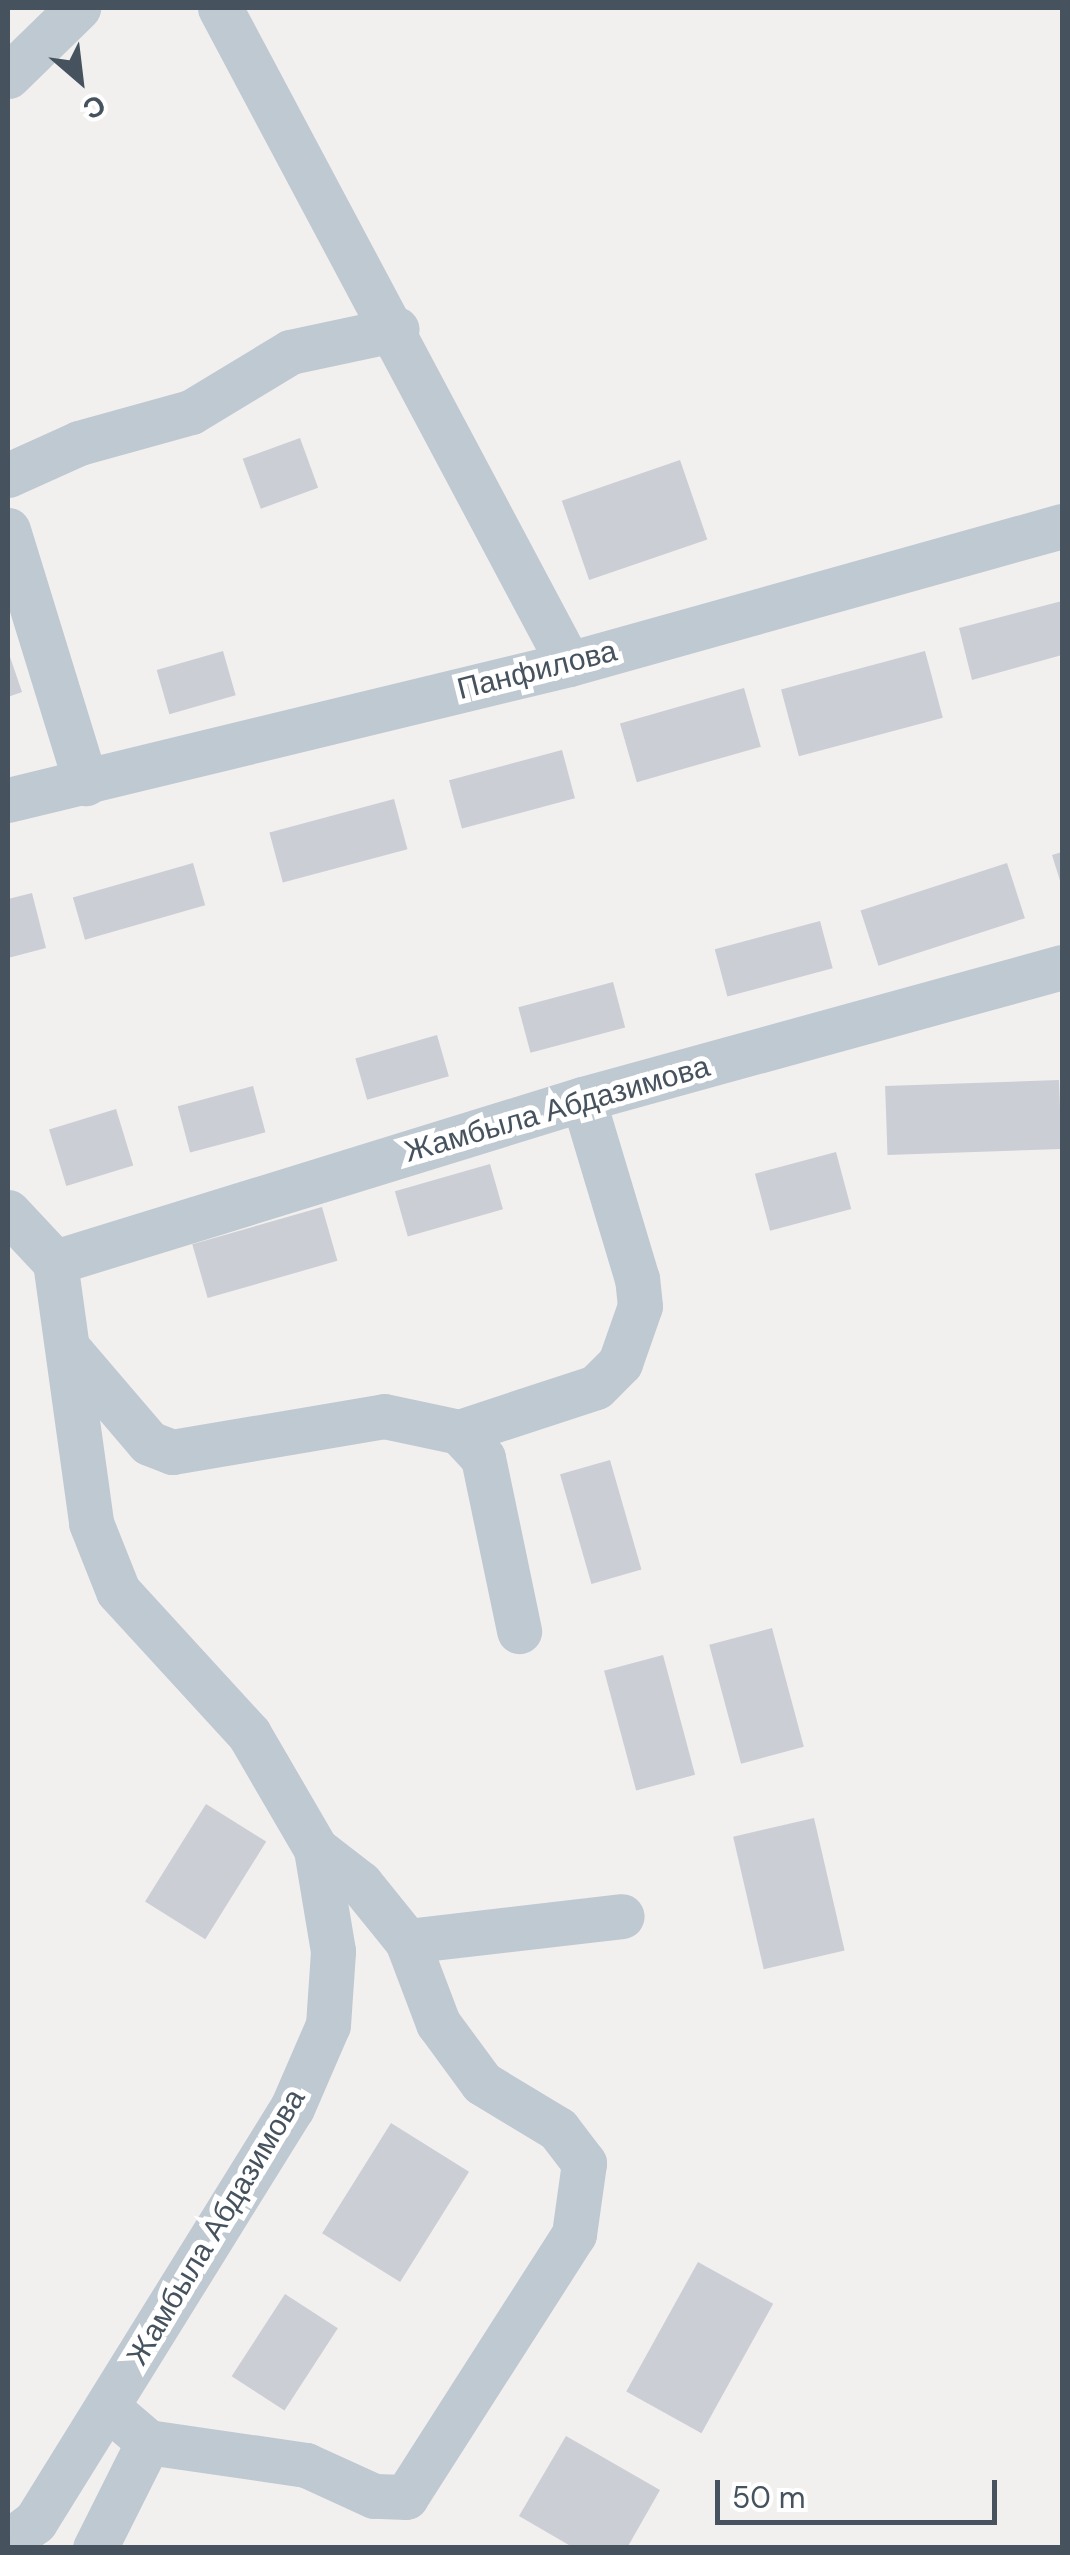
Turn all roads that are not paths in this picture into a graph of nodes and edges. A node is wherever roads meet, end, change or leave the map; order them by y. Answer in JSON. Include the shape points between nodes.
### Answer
{"nodes":[{"id":1,"x":78,"y":8,"type":"edge"},
{"id":2,"x":220,"y":8,"type":"edge"},
{"id":3,"x":8,"y":76,"type":"edge"},
{"id":4,"x":396,"y":328,"type":"junction"},
{"id":5,"x":8,"y":475,"type":"edge"},
{"id":6,"x":1062,"y":526,"type":"edge"},
{"id":7,"x":8,"y":530,"type":"edge"},
{"id":8,"x":569,"y":664,"type":"junction"},
{"id":9,"x":86,"y":783,"type":"junction"},
{"id":10,"x":8,"y":800,"type":"edge"},
{"id":11,"x":1062,"y":967,"type":"edge"},
{"id":12,"x":583,"y":1099,"type":"junction"},
{"id":13,"x":8,"y":1212,"type":"edge"},
{"id":14,"x":55,"y":1262,"type":"junction"},
{"id":15,"x":72,"y":1353,"type":"junction"},
{"id":16,"x":459,"y":1432,"type":"junction"},
{"id":17,"x":520,"y":1631,"type":"dead end"},
{"id":18,"x":316,"y":1849,"type":"junction"},
{"id":19,"x":622,"y":1916,"type":"dead end"},
{"id":20,"x":407,"y":1942,"type":"junction"},
{"id":21,"x":107,"y":2407,"type":"junction"},
{"id":22,"x":148,"y":2442,"type":"junction"},
{"id":23,"x":8,"y":2542,"type":"edge"},
{"id":24,"x":95,"y":2548,"type":"edge"}],
"edges":[{"from":1,"to":3,"type":"street"},
{"from":2,"to":4,"type":"street"},
{"from":4,"to":5,"type":"street","via":[[290,352],[191,412],[78,443]]},
{"from":4,"to":8,"type":"street"},
{"from":6,"to":8,"type":"street","name":"Панфилова"},
{"from":7,"to":9,"type":"street"},
{"from":8,"to":9,"type":"street","name":"Панфилова"},
{"from":9,"to":10,"type":"street","name":"Панфилова"},
{"from":11,"to":12,"type":"street","name":"Жамбыла Абдазимова"},
{"from":12,"to":14,"type":"street","name":"Жамбыла Абдазимова"},
{"from":12,"to":16,"type":"street","via":[[638,1279],[640,1306],[620,1363],[596,1387]]},
{"from":13,"to":14,"type":"street"},
{"from":14,"to":15,"type":"street"},
{"from":15,"to":16,"type":"street","via":[[149,1443],[172,1452],[384,1416]]},
{"from":15,"to":18,"type":"street","via":[[88,1506],[118,1591],[249,1734]]},
{"from":16,"to":17,"type":"street","via":[[482,1458]]},
{"from":18,"to":20,"type":"street","via":[[360,1883]]},
{"from":18,"to":21,"type":"street","name":"Жамбыла Абдазимова","via":[[332,1951],[328,2024],[292,2108]]},
{"from":19,"to":20,"type":"street"},
{"from":20,"to":22,"type":"street","via":[[438,2023],[482,2082],[558,2128],[584,2163],[574,2234],[406,2497],[374,2496],[306,2465]]},
{"from":21,"to":22,"type":"street"},
{"from":21,"to":23,"type":"street","name":"Жамбыла Абдазимова","via":[[36,2522]]},
{"from":22,"to":24,"type":"street"}]}
